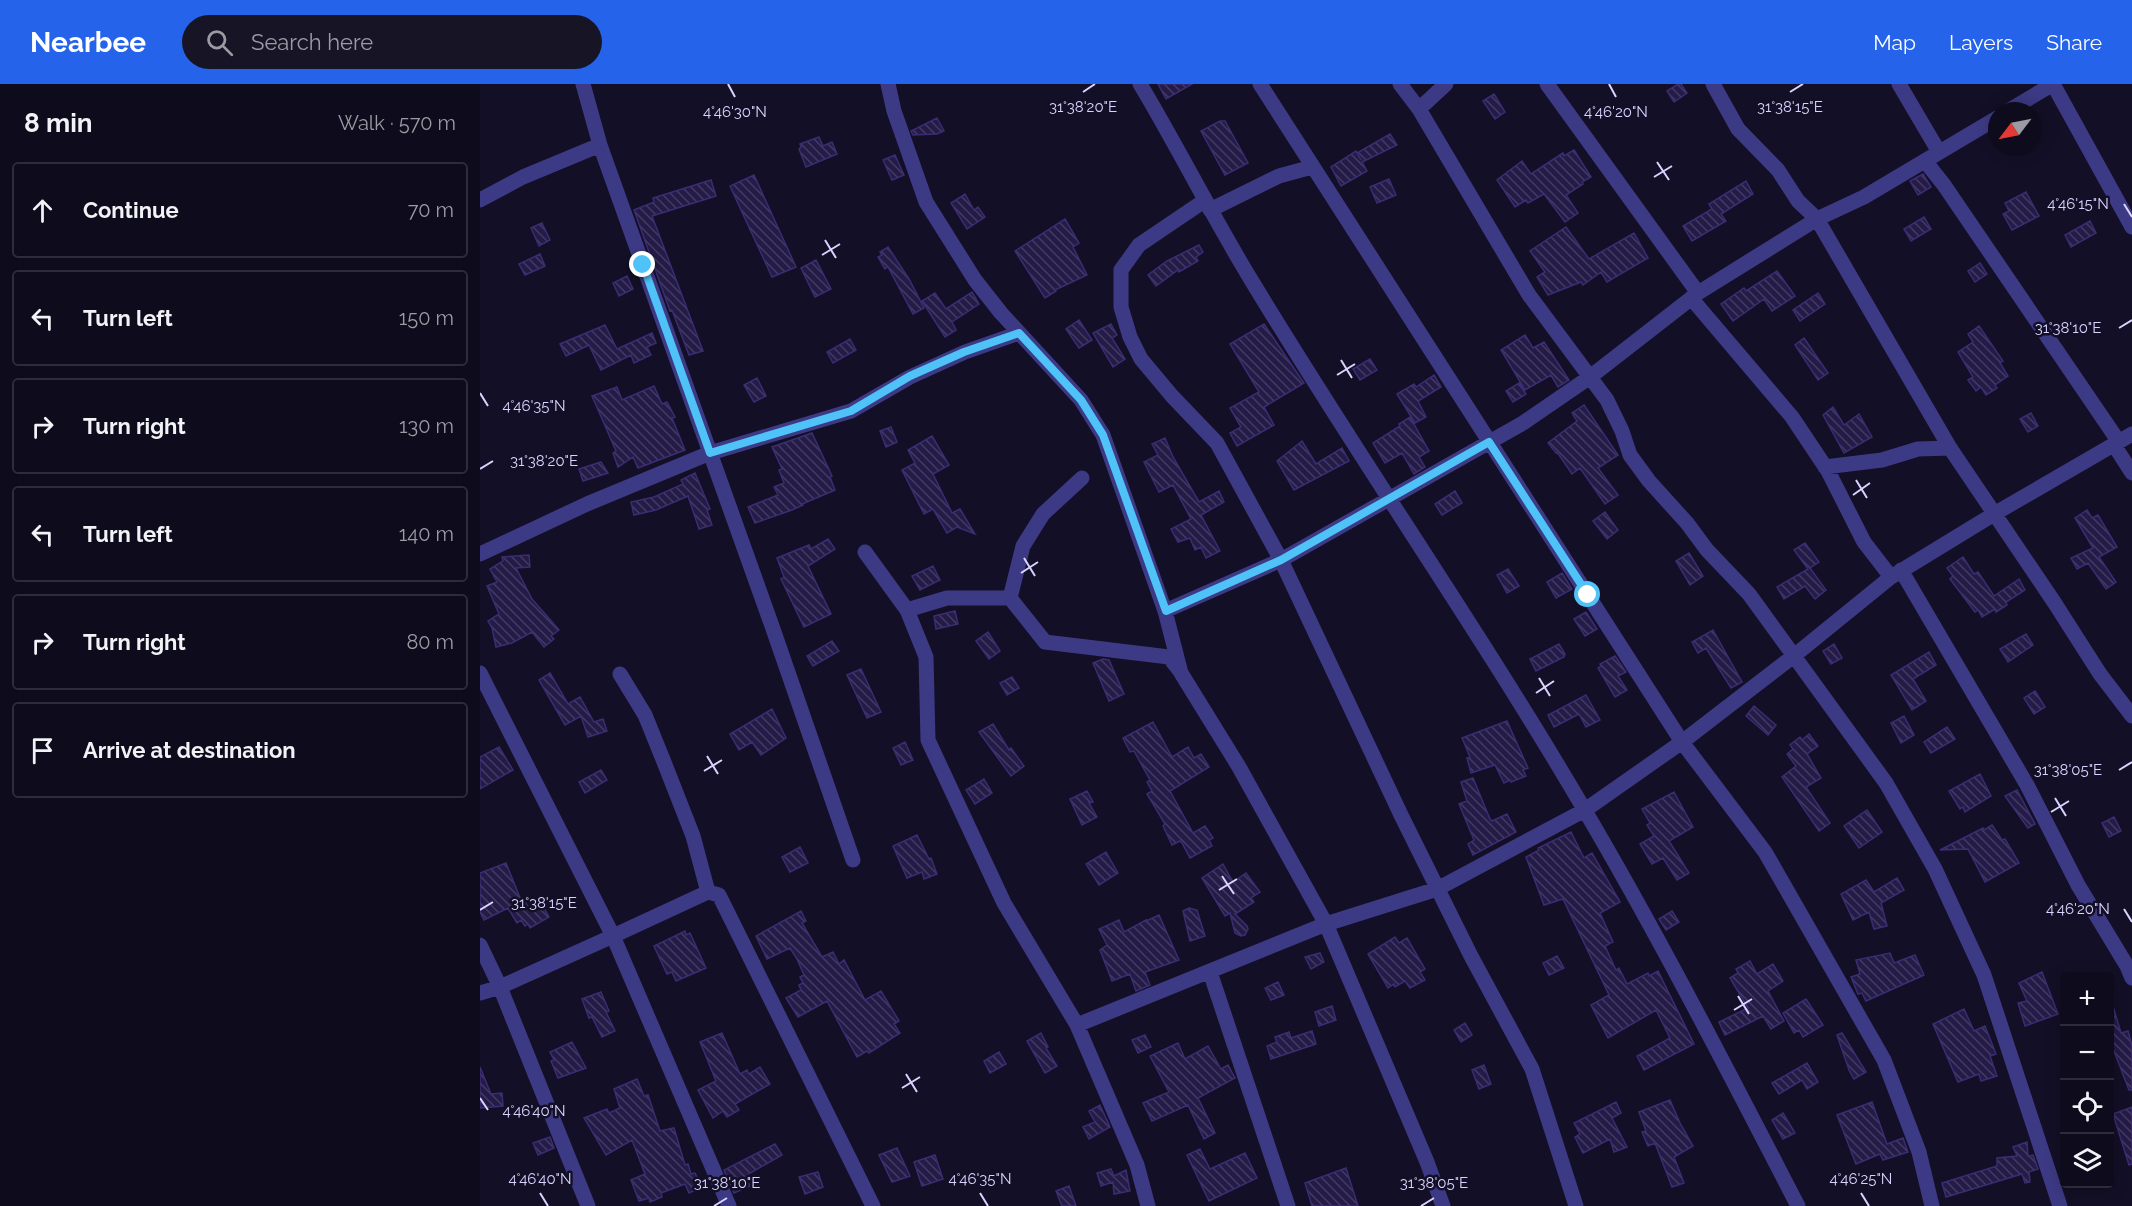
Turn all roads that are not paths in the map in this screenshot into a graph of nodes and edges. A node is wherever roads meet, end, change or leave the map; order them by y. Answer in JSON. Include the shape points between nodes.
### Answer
{"nodes":[{"id":1,"x":583,"y":84,"type":"edge"},
{"id":2,"x":888,"y":84,"type":"edge"},
{"id":3,"x":1140,"y":84,"type":"edge"},
{"id":4,"x":1260,"y":84,"type":"edge"},
{"id":5,"x":1400,"y":84,"type":"edge"},
{"id":6,"x":1446,"y":84,"type":"edge"},
{"id":7,"x":1547,"y":84,"type":"edge"},
{"id":8,"x":1713,"y":84,"type":"edge"},
{"id":9,"x":1899,"y":84,"type":"edge"},
{"id":10,"x":2053,"y":84,"type":"edge"},
{"id":11,"x":2035,"y":89,"type":"edge"},
{"id":12,"x":2019,"y":102,"type":"edge"},
{"id":13,"x":1419,"y":109,"type":"junction"},
{"id":14,"x":1988,"y":123,"type":"edge"},
{"id":15,"x":600,"y":145,"type":"junction"},
{"id":16,"x":1940,"y":152,"type":"junction"},
{"id":17,"x":1924,"y":161,"type":"junction"},
{"id":18,"x":1312,"y":167,"type":"junction"},
{"id":19,"x":480,"y":200,"type":"edge"},
{"id":20,"x":1207,"y":206,"type":"junction"},
{"id":21,"x":1817,"y":219,"type":"junction"},
{"id":22,"x":2132,"y":227,"type":"edge"},
{"id":23,"x":1694,"y":296,"type":"junction"},
{"id":24,"x":1019,"y":333,"type":"junction"},
{"id":25,"x":1590,"y":377,"type":"junction"},
{"id":26,"x":2122,"y":440,"type":"edge"},
{"id":27,"x":1489,"y":442,"type":"junction"},
{"id":28,"x":1950,"y":448,"type":"junction"},
{"id":29,"x":710,"y":453,"type":"junction"},
{"id":30,"x":1825,"y":467,"type":"junction"},
{"id":31,"x":2132,"y":473,"type":"edge"},
{"id":32,"x":1082,"y":478,"type":"dead end"},
{"id":33,"x":1390,"y":500,"type":"junction"},
{"id":34,"x":1994,"y":514,"type":"junction"},
{"id":35,"x":866,"y":552,"type":"dead end"},
{"id":36,"x":480,"y":554,"type":"edge"},
{"id":37,"x":1281,"y":560,"type":"junction"},
{"id":38,"x":1896,"y":573,"type":"junction"},
{"id":39,"x":1010,"y":598,"type":"junction"},
{"id":40,"x":907,"y":610,"type":"junction"},
{"id":41,"x":1166,"y":611,"type":"junction"},
{"id":42,"x":1796,"y":655,"type":"junction"},
{"id":43,"x":480,"y":673,"type":"edge"},
{"id":44,"x":1181,"y":673,"type":"junction"},
{"id":45,"x":620,"y":674,"type":"dead end"},
{"id":46,"x":2132,"y":716,"type":"edge"},
{"id":47,"x":1682,"y":742,"type":"junction"},
{"id":48,"x":1585,"y":810,"type":"junction"},
{"id":49,"x":853,"y":860,"type":"dead end"},
{"id":50,"x":1437,"y":889,"type":"junction"},
{"id":51,"x":708,"y":892,"type":"junction"},
{"id":52,"x":1326,"y":924,"type":"junction"},
{"id":53,"x":613,"y":936,"type":"junction"},
{"id":54,"x":480,"y":945,"type":"edge"},
{"id":55,"x":1210,"y":972,"type":"junction"},
{"id":56,"x":2132,"y":978,"type":"edge"},
{"id":57,"x":500,"y":987,"type":"junction"},
{"id":58,"x":480,"y":993,"type":"edge"},
{"id":59,"x":1077,"y":1025,"type":"junction"},
{"id":60,"x":588,"y":1206,"type":"edge"},
{"id":61,"x":729,"y":1206,"type":"edge"},
{"id":62,"x":873,"y":1206,"type":"edge"},
{"id":63,"x":1148,"y":1206,"type":"edge"},
{"id":64,"x":1288,"y":1206,"type":"edge"},
{"id":65,"x":1443,"y":1206,"type":"edge"},
{"id":66,"x":1576,"y":1206,"type":"edge"},
{"id":67,"x":1798,"y":1206,"type":"edge"},
{"id":68,"x":1932,"y":1206,"type":"edge"},
{"id":69,"x":2060,"y":1206,"type":"edge"}],
"edges":[{"from":1,"to":15,"type":"street"},
{"from":2,"to":24,"type":"street","via":[[926,202],[975,280]]},
{"from":3,"to":20,"type":"street"},
{"from":4,"to":18,"type":"street"},
{"from":5,"to":13,"type":"street"},
{"from":6,"to":13,"type":"street"},
{"from":7,"to":23,"type":"street"},
{"from":8,"to":21,"type":"street","via":[[1738,129],[1778,170],[1798,201]]},
{"from":9,"to":16,"type":"street"},
{"from":10,"to":11,"type":"street"},
{"from":10,"to":22,"type":"street"},
{"from":11,"to":12,"type":"street"},
{"from":13,"to":25,"type":"street","via":[[1529,295]]},
{"from":14,"to":16,"type":"street"},
{"from":15,"to":19,"type":"street"},
{"from":15,"to":29,"type":"street"},
{"from":16,"to":17,"type":"street"},
{"from":17,"to":21,"type":"street","via":[[1864,197]]},
{"from":17,"to":26,"type":"street"},
{"from":18,"to":20,"type":"street","via":[[1279,176]]},
{"from":18,"to":27,"type":"street"},
{"from":20,"to":33,"type":"street"},
{"from":20,"to":37,"type":"street","via":[[1138,245],[1121,270],[1121,307],[1141,359],[1217,442]]},
{"from":21,"to":23,"type":"street"},
{"from":21,"to":28,"type":"street"},
{"from":23,"to":25,"type":"street"},
{"from":23,"to":30,"type":"street","via":[[1791,417]]},
{"from":24,"to":29,"type":"street","via":[[910,376],[851,411]]},
{"from":24,"to":41,"type":"street","via":[[1081,400],[1103,435]]},
{"from":25,"to":27,"type":"street"},
{"from":25,"to":42,"type":"street","via":[[1612,410],[1630,455],[1649,481],[1749,594]]},
{"from":26,"to":31,"type":"street"},
{"from":26,"to":34,"type":"street"},
{"from":27,"to":33,"type":"street"},
{"from":27,"to":47,"type":"street"},
{"from":28,"to":30,"type":"street","via":[[1918,449],[1882,460]]},
{"from":28,"to":34,"type":"street"},
{"from":29,"to":36,"type":"street"},
{"from":29,"to":49,"type":"street"},
{"from":30,"to":38,"type":"street","via":[[1864,542]]},
{"from":32,"to":39,"type":"street","via":[[1043,514],[1023,546]]},
{"from":33,"to":37,"type":"street"},
{"from":33,"to":48,"type":"street"},
{"from":34,"to":38,"type":"street"},
{"from":34,"to":46,"type":"street"},
{"from":35,"to":40,"type":"street"},
{"from":37,"to":41,"type":"street"},
{"from":37,"to":50,"type":"street"},
{"from":38,"to":42,"type":"street"},
{"from":38,"to":56,"type":"street","via":[[2028,785],[2078,885]]},
{"from":39,"to":40,"type":"street","via":[[947,598]]},
{"from":39,"to":44,"type":"street","via":[[1045,642],[1169,657]]},
{"from":40,"to":59,"type":"street","via":[[926,657],[928,740],[1004,903]]},
{"from":41,"to":44,"type":"street"},
{"from":42,"to":47,"type":"street"},
{"from":42,"to":69,"type":"street","via":[[1886,783],[1935,869],[1984,975]]},
{"from":43,"to":53,"type":"street"},
{"from":44,"to":52,"type":"street","via":[[1239,767]]},
{"from":45,"to":51,"type":"street","via":[[645,715],[664,762],[693,836]]},
{"from":47,"to":48,"type":"street"},
{"from":47,"to":68,"type":"street","via":[[1765,852],[1884,1060],[1919,1152]]},
{"from":48,"to":50,"type":"street"},
{"from":48,"to":67,"type":"street"},
{"from":50,"to":52,"type":"street"},
{"from":50,"to":66,"type":"street","via":[[1532,1069]]},
{"from":51,"to":53,"type":"street"},
{"from":51,"to":62,"type":"street","via":[[719,896]]},
{"from":52,"to":55,"type":"street"},
{"from":52,"to":65,"type":"street"},
{"from":53,"to":57,"type":"street"},
{"from":53,"to":61,"type":"street"},
{"from":54,"to":57,"type":"street"},
{"from":55,"to":59,"type":"street"},
{"from":55,"to":64,"type":"street"},
{"from":57,"to":58,"type":"street"},
{"from":57,"to":60,"type":"street"},
{"from":59,"to":63,"type":"street","via":[[1137,1165]]}]}
